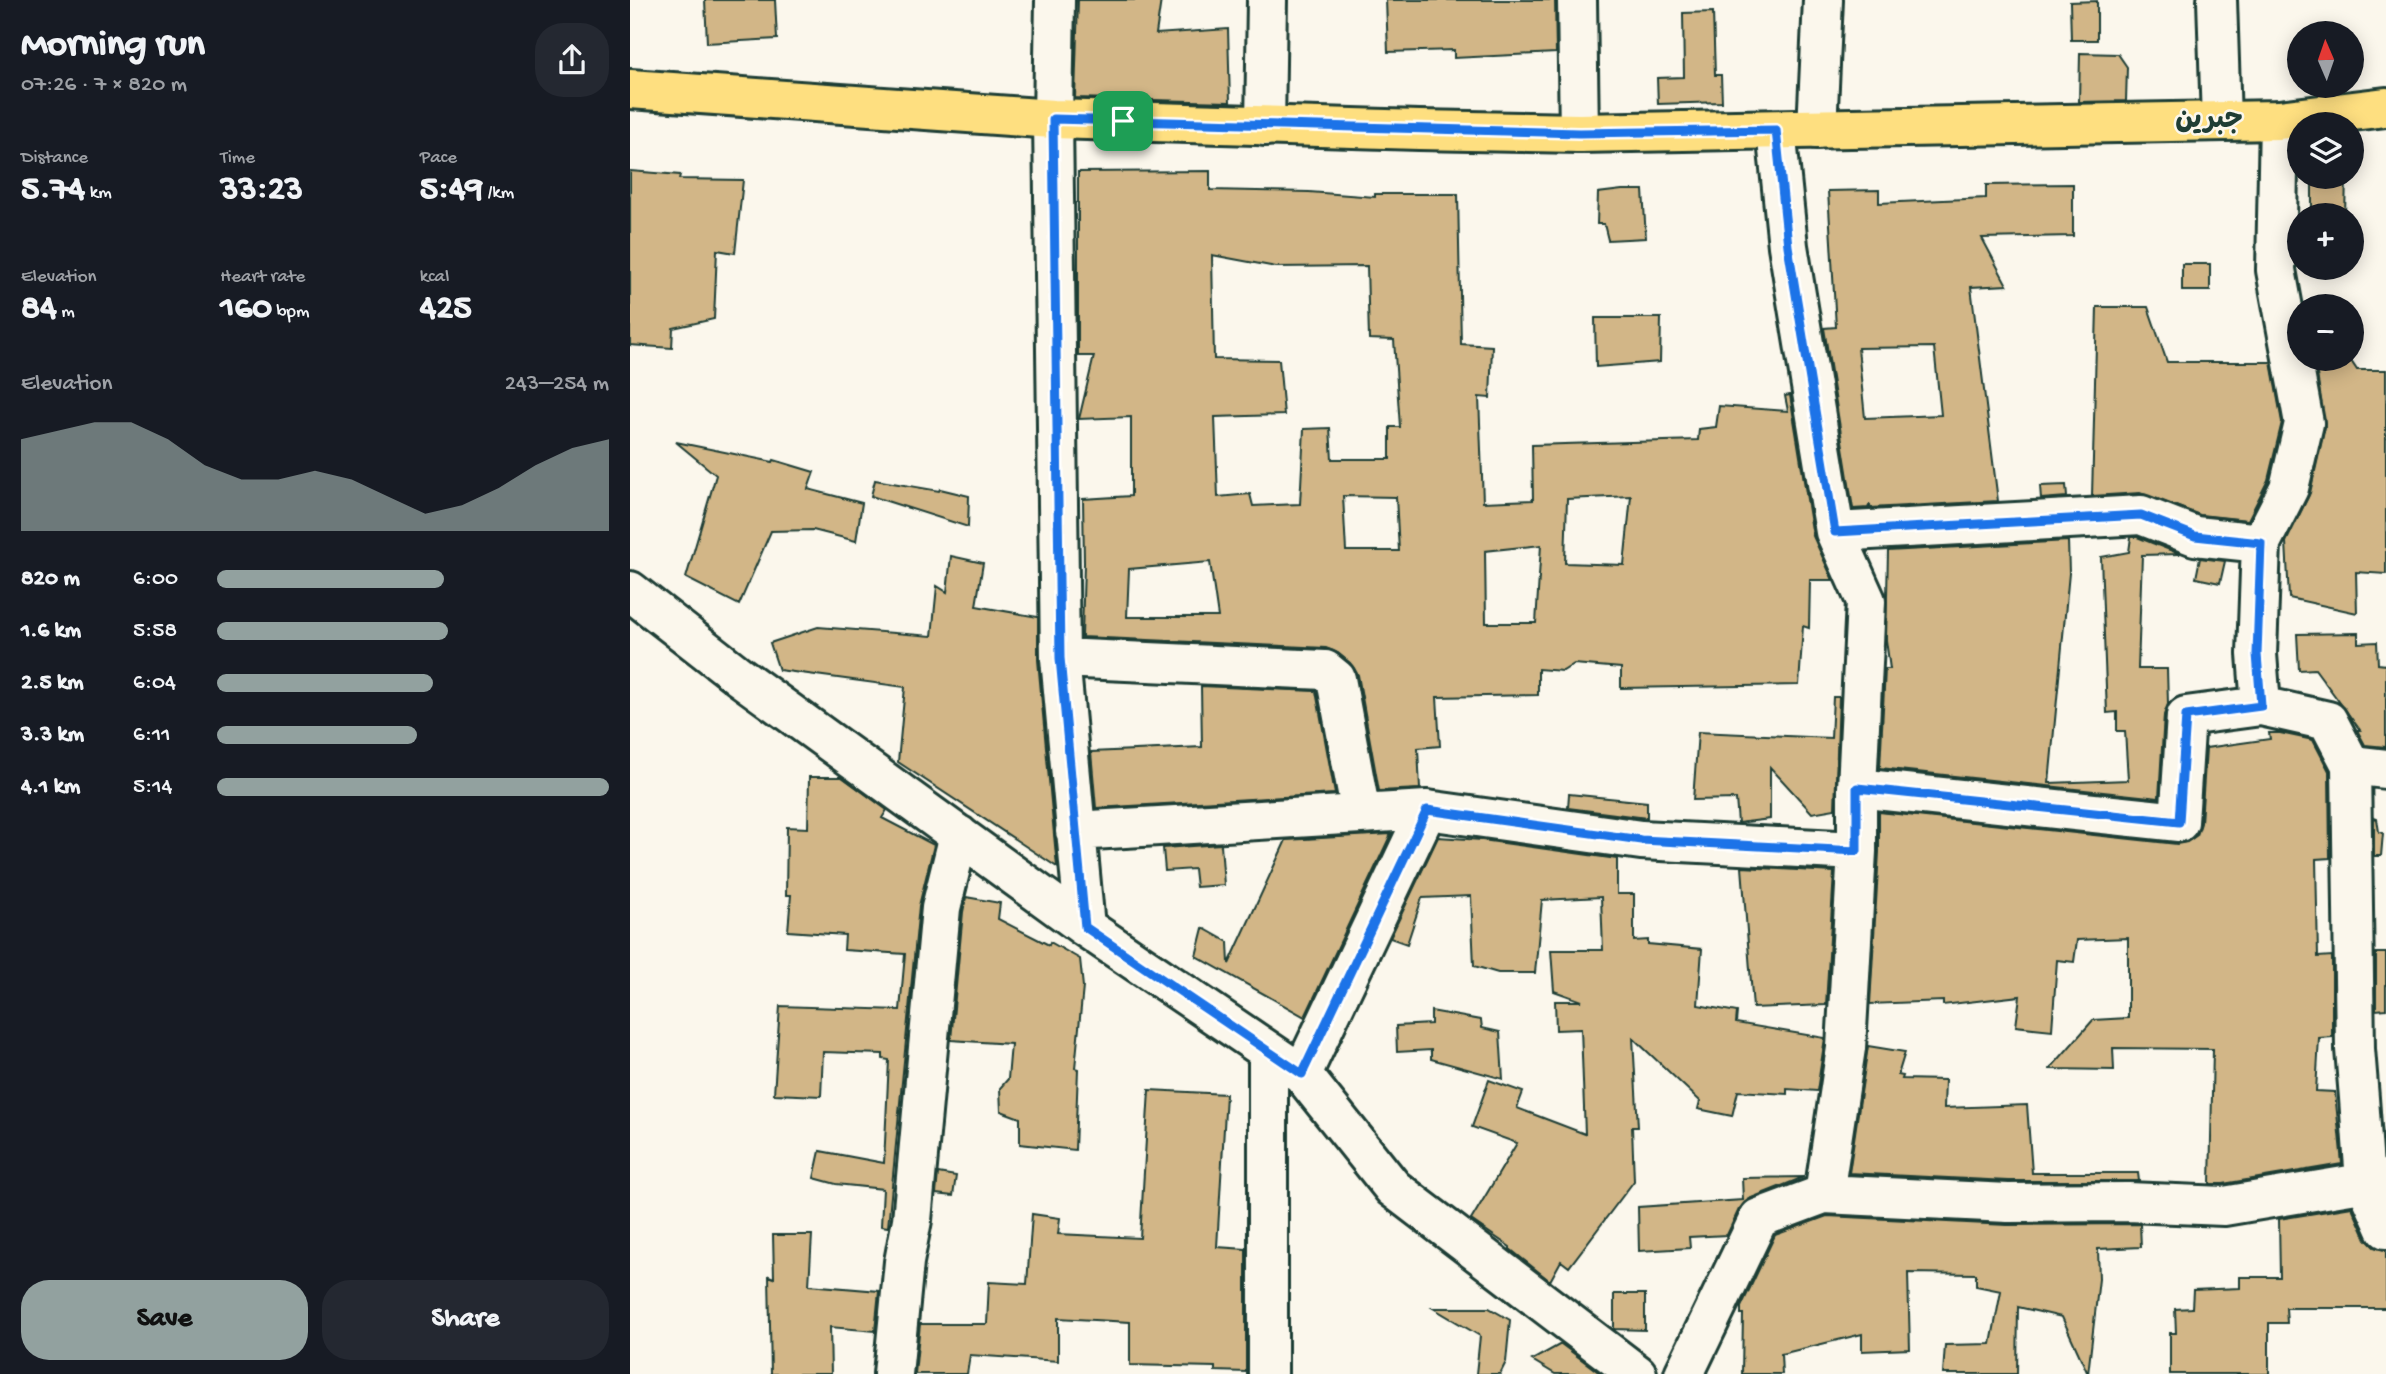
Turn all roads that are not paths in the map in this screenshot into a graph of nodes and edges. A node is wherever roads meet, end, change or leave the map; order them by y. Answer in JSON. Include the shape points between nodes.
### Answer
{"nodes":[{"id":1,"x":1055,"y":0,"type":"edge"},
{"id":2,"x":1267,"y":0,"type":"edge"},
{"id":3,"x":1577,"y":0,"type":"edge"},
{"id":4,"x":1823,"y":0,"type":"edge"},
{"id":5,"x":2217,"y":0,"type":"edge"},
{"id":6,"x":630,"y":89,"type":"edge"},
{"id":7,"x":2386,"y":107,"type":"edge"},
{"id":8,"x":1053,"y":119,"type":"junction"},
{"id":9,"x":2279,"y":120,"type":"junction"},
{"id":10,"x":2221,"y":121,"type":"junction"},
{"id":11,"x":1265,"y":126,"type":"junction"},
{"id":12,"x":1817,"y":129,"type":"junction"},
{"id":13,"x":1776,"y":130,"type":"junction"},
{"id":14,"x":1579,"y":133,"type":"junction"},
{"id":15,"x":1835,"y":532,"type":"junction"},
{"id":16,"x":2261,"y":543,"type":"junction"},
{"id":17,"x":630,"y":592,"type":"edge"},
{"id":18,"x":1060,"y":658,"type":"junction"},
{"id":19,"x":2261,"y":706,"type":"junction"},
{"id":20,"x":2369,"y":767,"type":"edge"},
{"id":21,"x":1857,"y":788,"type":"junction"},
{"id":22,"x":1427,"y":810,"type":"junction"},
{"id":23,"x":1361,"y":814,"type":"junction"},
{"id":24,"x":1075,"y":831,"type":"junction"},
{"id":25,"x":959,"y":835,"type":"junction"},
{"id":26,"x":1857,"y":851,"type":"junction"},
{"id":27,"x":1085,"y":927,"type":"junction"},
{"id":28,"x":2371,"y":1047,"type":"edge"},
{"id":29,"x":1268,"y":1051,"type":"junction"},
{"id":30,"x":1302,"y":1074,"type":"junction"},
{"id":31,"x":2376,"y":1180,"type":"edge"},
{"id":32,"x":1824,"y":1194,"type":"junction"},
{"id":33,"x":2386,"y":1229,"type":"edge"},
{"id":34,"x":893,"y":1374,"type":"edge"},
{"id":35,"x":1268,"y":1374,"type":"edge"},
{"id":36,"x":1637,"y":1374,"type":"edge"},
{"id":37,"x":1684,"y":1374,"type":"edge"}],
"edges":[{"from":1,"to":8,"type":"street"},
{"from":2,"to":11,"type":"street"},
{"from":3,"to":14,"type":"street"},
{"from":4,"to":12,"type":"street"},
{"from":5,"to":10,"type":"street"},
{"from":6,"to":8,"type":"main road"},
{"from":7,"to":9,"type":"main road"},
{"from":8,"to":11,"type":"main road"},
{"from":8,"to":18,"type":"street"},
{"from":9,"to":10,"type":"main road"},
{"from":9,"to":16,"type":"street","via":[[2276,270],[2304,423],[2289,488]]},
{"from":10,"to":12,"type":"main road"},
{"from":11,"to":14,"type":"main road"},
{"from":12,"to":13,"type":"main road"},
{"from":13,"to":14,"type":"main road"},
{"from":13,"to":15,"type":"street","via":[[1788,246]]},
{"from":15,"to":16,"type":"street","via":[[2141,515],[2195,536]]},
{"from":15,"to":21,"type":"street","via":[[1866,601]]},
{"from":16,"to":19,"type":"street","via":[[2257,654]]},
{"from":17,"to":25,"type":"street"},
{"from":18,"to":23,"type":"street","via":[[1325,670],[1336,679]]},
{"from":18,"to":24,"type":"street"},
{"from":19,"to":20,"type":"street","via":[[2328,721]]},
{"from":19,"to":21,"type":"street","via":[[2186,716],[2179,822]]},
{"from":20,"to":28,"type":"street"},
{"from":21,"to":26,"type":"street"},
{"from":22,"to":23,"type":"street"},
{"from":22,"to":26,"type":"street","via":[[1641,840]]},
{"from":22,"to":30,"type":"street"},
{"from":23,"to":24,"type":"street"},
{"from":24,"to":27,"type":"street"},
{"from":25,"to":27,"type":"street"},
{"from":25,"to":34,"type":"street","via":[[941,908]]},
{"from":26,"to":32,"type":"street","via":[[1846,1048]]},
{"from":27,"to":29,"type":"street"},
{"from":28,"to":31,"type":"street"},
{"from":29,"to":30,"type":"street"},
{"from":29,"to":35,"type":"street"},
{"from":30,"to":36,"type":"street","via":[[1393,1188]]},
{"from":31,"to":32,"type":"street","via":[[2224,1206]]},
{"from":31,"to":33,"type":"street"},
{"from":32,"to":37,"type":"street","via":[[1759,1219]]}]}
